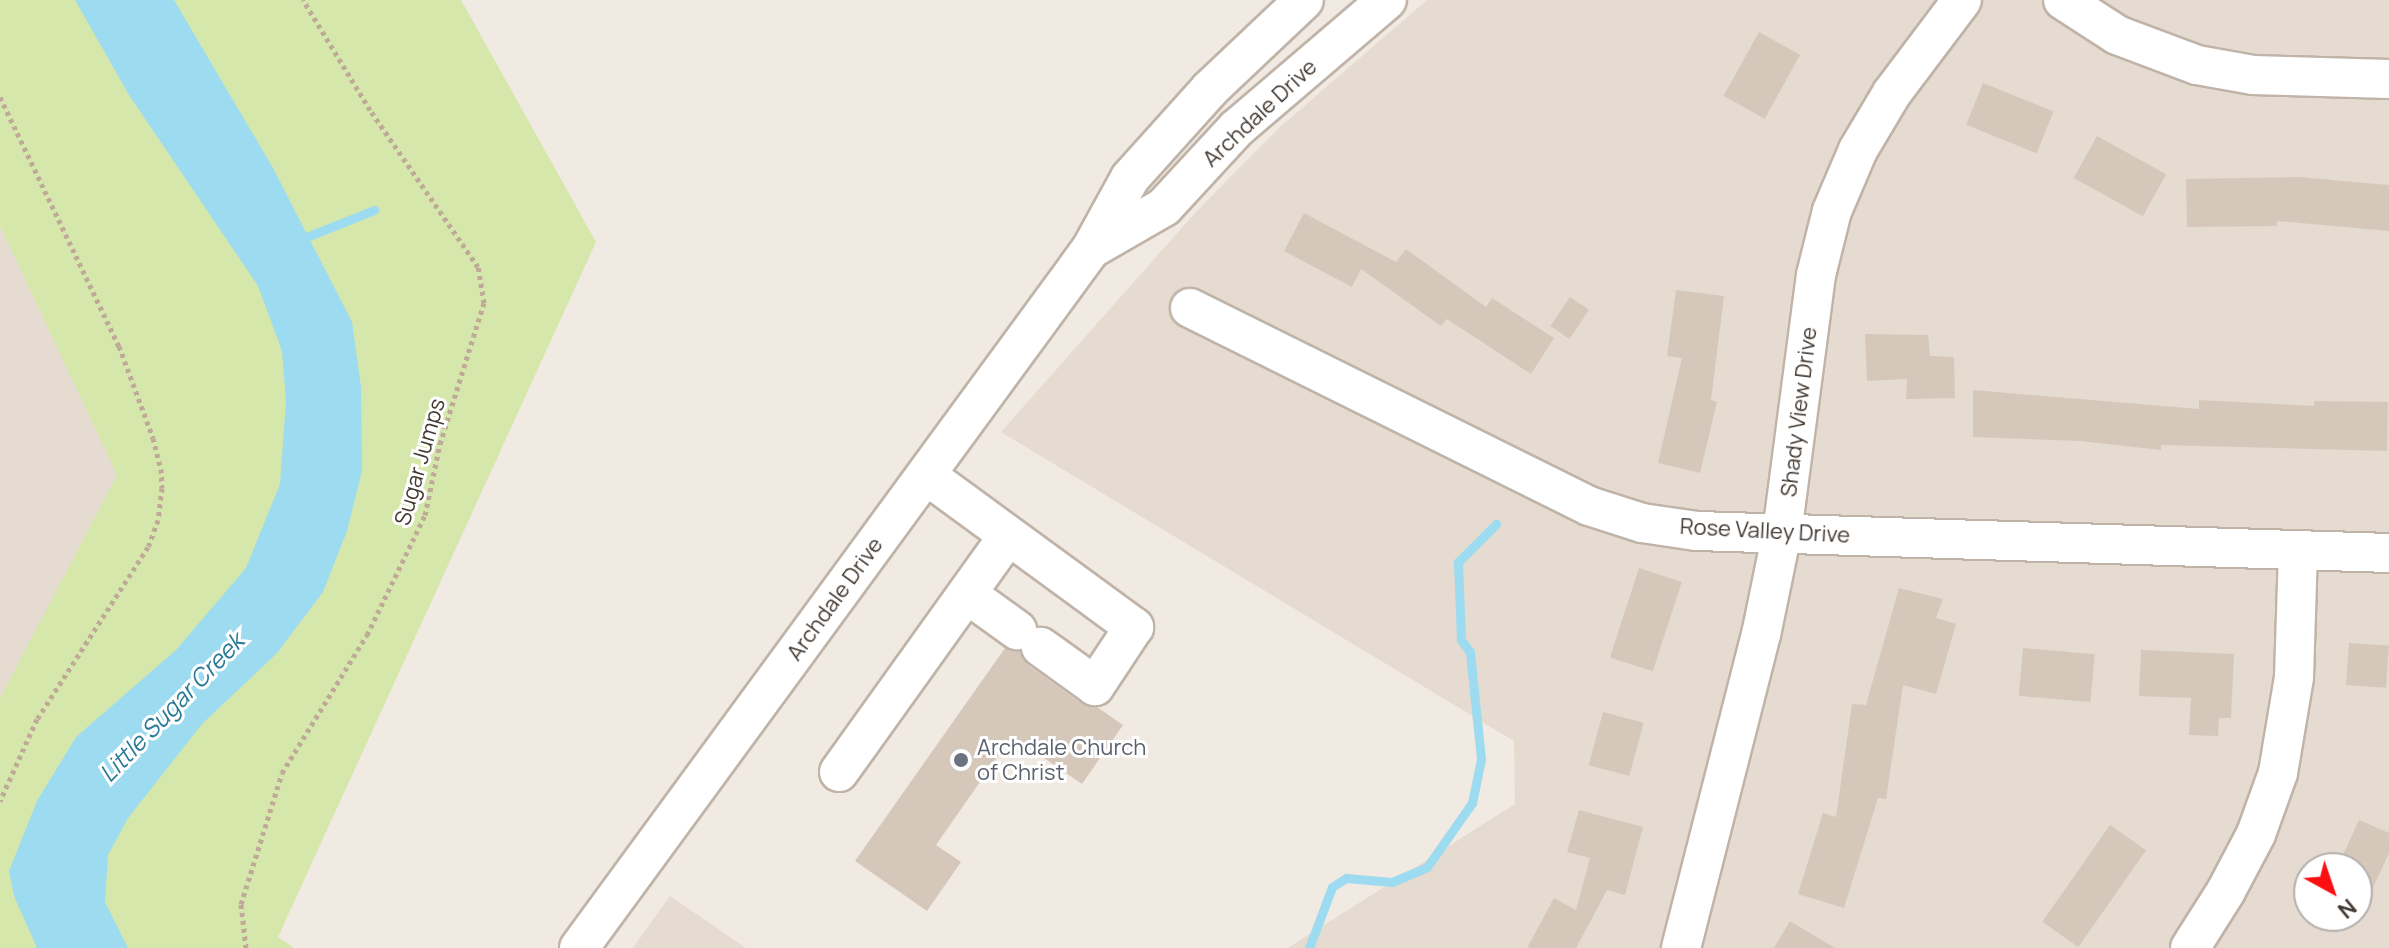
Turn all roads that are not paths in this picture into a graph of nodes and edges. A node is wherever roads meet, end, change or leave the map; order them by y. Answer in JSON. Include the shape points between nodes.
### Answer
{"nodes":[{"id":1,"x":1306,"y":0,"type":"edge"},
{"id":2,"x":1387,"y":0,"type":"edge"},
{"id":3,"x":1962,"y":0,"type":"edge"},
{"id":4,"x":2063,"y":0,"type":"edge"},
{"id":5,"x":1340,"y":39,"type":"junction"},
{"id":6,"x":2389,"y":79,"type":"edge"},
{"id":7,"x":1091,"y":249,"type":"junction"},
{"id":8,"x":1190,"y":308,"type":"dead end"},
{"id":9,"x":926,"y":475,"type":"junction"},
{"id":10,"x":1782,"y":533,"type":"junction"},
{"id":11,"x":1008,"y":536,"type":"junction"},
{"id":12,"x":2298,"y":550,"type":"junction"},
{"id":13,"x":2389,"y":553,"type":"edge"},
{"id":14,"x":967,"y":594,"type":"junction"},
{"id":15,"x":839,"y":772,"type":"dead end"},
{"id":16,"x":579,"y":948,"type":"edge"},
{"id":17,"x":1681,"y":948,"type":"edge"},
{"id":18,"x":2190,"y":948,"type":"edge"}],
"edges":[{"from":1,"to":5,"type":"street"},
{"from":1,"to":7,"type":"street","name":"Archdale Drive","via":[[1210,89],[1130,178]]},
{"from":2,"to":5,"type":"street","name":"Archdale Drive"},
{"from":3,"to":10,"type":"street","name":"Shady View Drive","via":[[1892,93],[1858,150],[1832,211],[1816,275]]},
{"from":4,"to":6,"type":"street","via":[[2117,35],[2197,65],[2253,75]]},
{"from":5,"to":7,"type":"street","name":"Archdale Drive","via":[[1237,128],[1164,207]]},
{"from":7,"to":9,"type":"street","name":"Archdale Drive"},
{"from":8,"to":10,"type":"street","name":"Rose Valley Drive","via":[[1589,506],[1670,527]]},
{"from":9,"to":11,"type":"street"},
{"from":9,"to":16,"type":"street","name":"Archdale Drive"},
{"from":10,"to":12,"type":"street","name":"Rose Valley Drive"},
{"from":10,"to":17,"type":"street","name":"Shady View Drive"},
{"from":11,"to":14,"type":"street"},
{"from":11,"to":14,"type":"street","via":[[1134,627],[1095,686]]},
{"from":12,"to":13,"type":"street","name":"Rose Valley Drive"},
{"from":12,"to":18,"type":"street","via":[[2294,677],[2278,773],[2256,834]]},
{"from":14,"to":15,"type":"street"}]}
